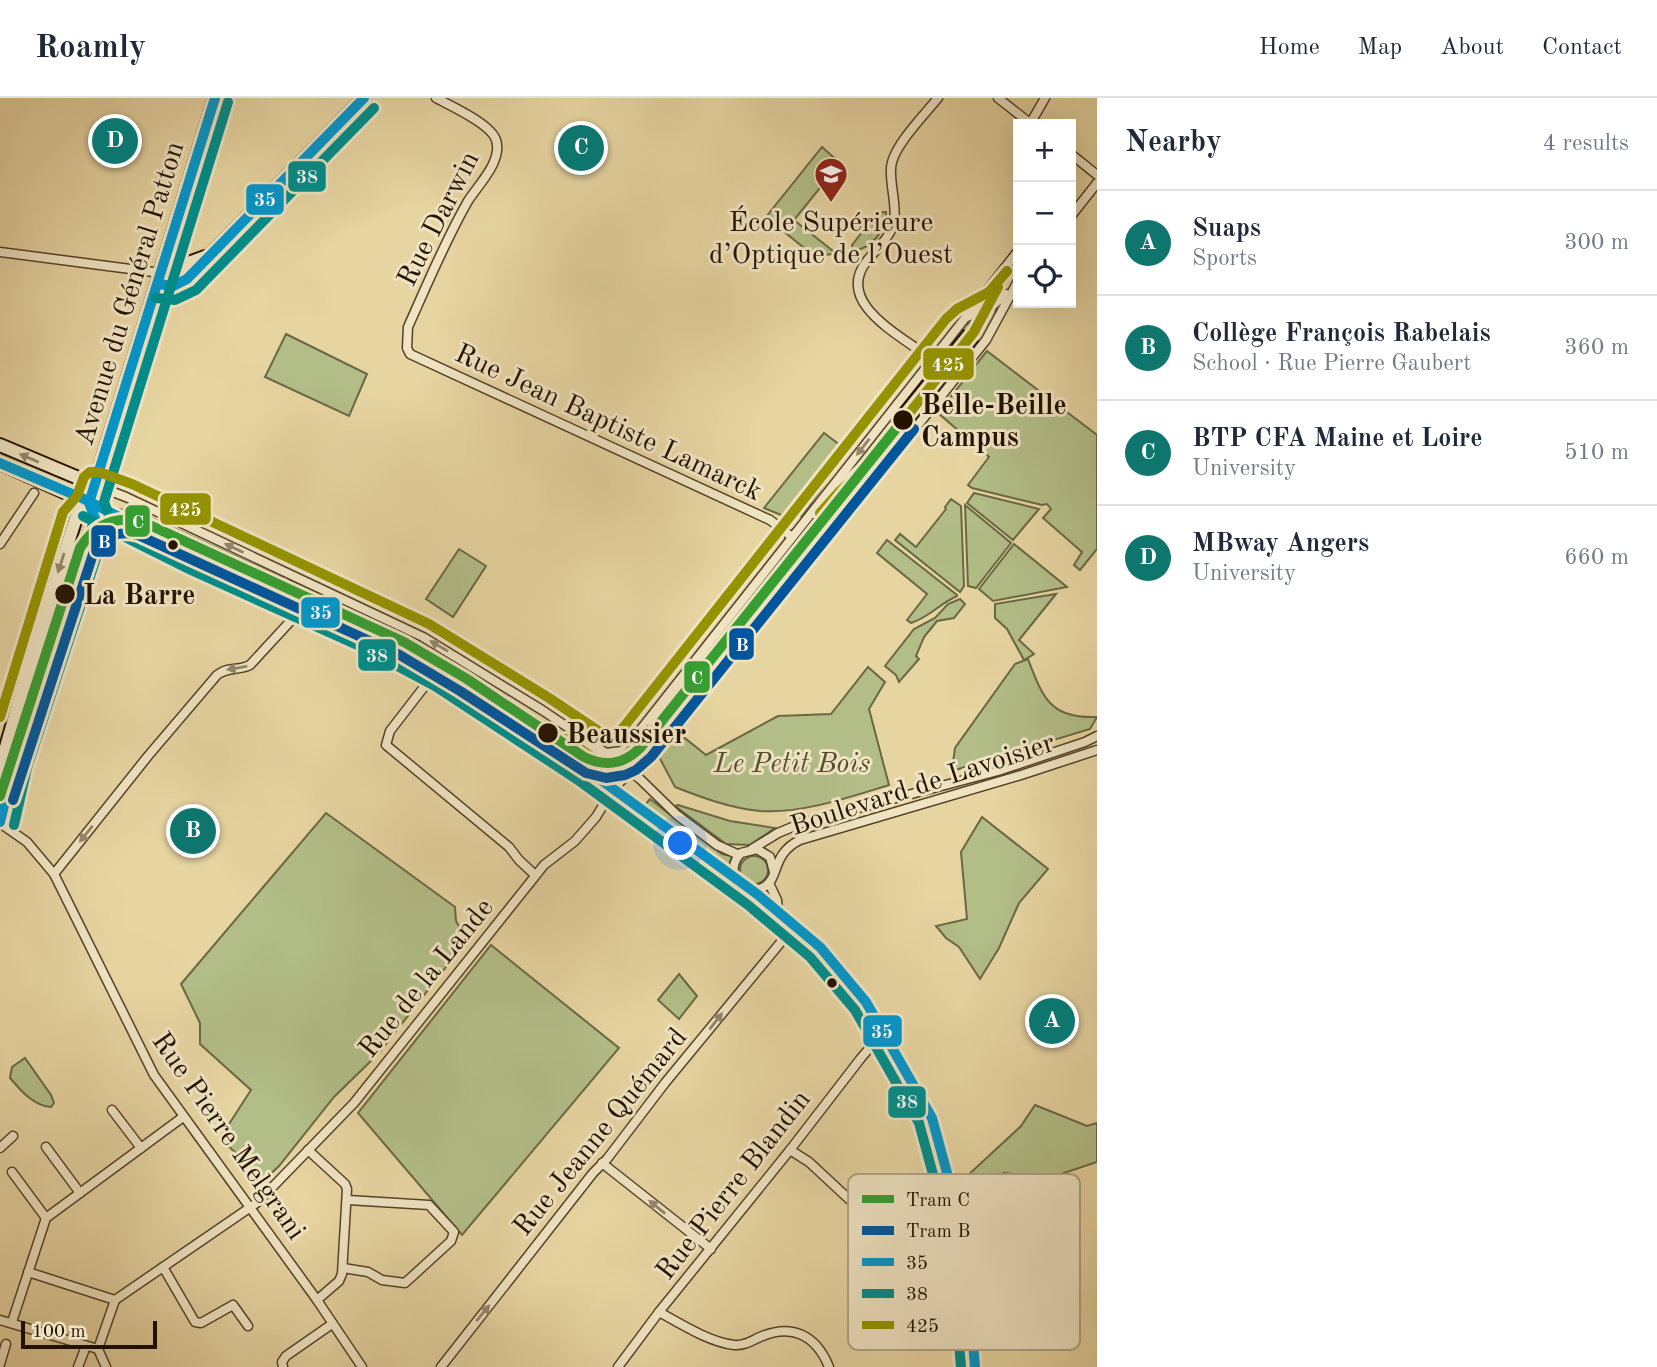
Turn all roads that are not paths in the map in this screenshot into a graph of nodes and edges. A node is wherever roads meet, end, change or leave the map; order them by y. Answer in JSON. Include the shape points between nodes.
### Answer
{"nodes":[{"id":1,"x":215,"y":98,"type":"edge"},
{"id":2,"x":364,"y":98,"type":"edge"},
{"id":3,"x":436,"y":98,"type":"edge"},
{"id":4,"x":938,"y":98,"type":"edge"},
{"id":5,"x":999,"y":98,"type":"edge"},
{"id":6,"x":1045,"y":98,"type":"edge"},
{"id":7,"x":1025,"y":119,"type":"edge"},
{"id":8,"x":1034,"y":119,"type":"edge"},
{"id":9,"x":1076,"y":159,"type":"edge"},
{"id":10,"x":1097,"y":175,"type":"edge"},
{"id":11,"x":1097,"y":183,"type":"edge"},
{"id":12,"x":1076,"y":210,"type":"edge"},
{"id":13,"x":170,"y":243,"type":"junction"},
{"id":14,"x":0,"y":252,"type":"edge"},
{"id":15,"x":211,"y":254,"type":"junction"},
{"id":16,"x":1013,"y":257,"type":"edge"},
{"id":17,"x":196,"y":261,"type":"junction"},
{"id":18,"x":183,"y":265,"type":"junction"},
{"id":19,"x":161,"y":275,"type":"junction"},
{"id":20,"x":187,"y":279,"type":"junction"},
{"id":21,"x":1013,"y":286,"type":"edge"},
{"id":22,"x":1013,"y":290,"type":"edge"},
{"id":23,"x":967,"y":317,"type":"junction"},
{"id":24,"x":407,"y":348,"type":"joint"},
{"id":25,"x":932,"y":359,"type":"junction"},
{"id":26,"x":0,"y":445,"type":"edge"},
{"id":27,"x":0,"y":463,"type":"edge"},
{"id":28,"x":95,"y":485,"type":"junction"},
{"id":29,"x":34,"y":493,"type":"dead end"},
{"id":30,"x":89,"y":503,"type":"junction"},
{"id":31,"x":792,"y":537,"type":"junction"},
{"id":32,"x":0,"y":544,"type":"edge"},
{"id":33,"x":302,"y":605,"type":"junction"},
{"id":34,"x":424,"y":665,"type":"junction"},
{"id":35,"x":442,"y":674,"type":"junction"},
{"id":36,"x":424,"y":687,"type":"junction"},
{"id":37,"x":1097,"y":736,"type":"edge"},
{"id":38,"x":1097,"y":750,"type":"edge"},
{"id":39,"x":609,"y":756,"type":"junction"},
{"id":40,"x":0,"y":768,"type":"edge"},
{"id":41,"x":631,"y":773,"type":"junction"},
{"id":42,"x":613,"y":789,"type":"junction"},
{"id":43,"x":0,"y":822,"type":"edge"},
{"id":44,"x":752,"y":849,"type":"junction"},
{"id":45,"x":738,"y":855,"type":"junction"},
{"id":46,"x":774,"y":872,"type":"junction"},
{"id":47,"x":54,"y":874,"type":"junction"},
{"id":48,"x":535,"y":875,"type":"junction"},
{"id":49,"x":735,"y":878,"type":"junction"},
{"id":50,"x":769,"y":883,"type":"junction"},
{"id":51,"x":752,"y":890,"type":"junction"},
{"id":52,"x":778,"y":911,"type":"junction"},
{"id":53,"x":795,"y":925,"type":"junction"},
{"id":54,"x":887,"y":1035,"type":"junction"},
{"id":55,"x":112,"y":1110,"type":"dead end"},
{"id":56,"x":183,"y":1117,"type":"junction"},
{"id":57,"x":13,"y":1136,"type":"dead end"},
{"id":58,"x":46,"y":1147,"type":"dead end"},
{"id":59,"x":0,"y":1148,"type":"edge"},
{"id":60,"x":141,"y":1148,"type":"junction"},
{"id":61,"x":308,"y":1150,"type":"junction"},
{"id":62,"x":790,"y":1150,"type":"junction"},
{"id":63,"x":602,"y":1163,"type":"junction"},
{"id":64,"x":12,"y":1172,"type":"dead end"},
{"id":65,"x":948,"y":1174,"type":"edge"},
{"id":66,"x":80,"y":1193,"type":"junction"},
{"id":67,"x":848,"y":1198,"type":"edge"},
{"id":68,"x":348,"y":1200,"type":"junction"},
{"id":69,"x":251,"y":1208,"type":"junction"},
{"id":70,"x":46,"y":1218,"type":"junction"},
{"id":71,"x":711,"y":1249,"type":"junction"},
{"id":72,"x":163,"y":1267,"type":"junction"},
{"id":73,"x":344,"y":1268,"type":"junction"},
{"id":74,"x":28,"y":1272,"type":"junction"},
{"id":75,"x":115,"y":1300,"type":"junction"},
{"id":76,"x":317,"y":1300,"type":"junction"},
{"id":77,"x":659,"y":1312,"type":"junction"},
{"id":78,"x":0,"y":1320,"type":"edge"},
{"id":79,"x":12,"y":1322,"type":"junction"},
{"id":80,"x":332,"y":1324,"type":"junction"},
{"id":81,"x":247,"y":1326,"type":"dead end"},
{"id":82,"x":6,"y":1344,"type":"dead end"},
{"id":83,"x":86,"y":1346,"type":"junction"},
{"id":84,"x":98,"y":1349,"type":"junction"},
{"id":85,"x":0,"y":1364,"type":"edge"},
{"id":86,"x":79,"y":1367,"type":"edge"},
{"id":87,"x":106,"y":1367,"type":"edge"},
{"id":88,"x":283,"y":1367,"type":"edge"},
{"id":89,"x":362,"y":1367,"type":"edge"},
{"id":90,"x":441,"y":1367,"type":"edge"},
{"id":91,"x":618,"y":1367,"type":"edge"},
{"id":92,"x":829,"y":1367,"type":"edge"}],
"edges":[{"from":1,"to":13,"type":"street","name":"Avenue du Général Patton"},
{"from":2,"to":15,"type":"street"},
{"from":3,"to":24,"type":"street","name":"Rue Darwin","via":[[488,129],[498,149],[408,327]]},
{"from":4,"to":25,"type":"street","via":[[893,159],[892,227],[862,267],[857,282],[866,308]]},
{"from":5,"to":7,"type":"street"},
{"from":6,"to":8,"type":"street"},
{"from":9,"to":10,"type":"street"},
{"from":11,"to":12,"type":"street"},
{"from":13,"to":17,"type":"street"},
{"from":13,"to":19,"type":"street","name":"Avenue du Général Patton"},
{"from":14,"to":19,"type":"street"},
{"from":15,"to":17,"type":"street"},
{"from":15,"to":20,"type":"street"},
{"from":16,"to":23,"type":"street"},
{"from":17,"to":18,"type":"street"},
{"from":18,"to":19,"type":"street"},
{"from":18,"to":20,"type":"street"},
{"from":19,"to":20,"type":"street","via":[[173,286]]},
{"from":19,"to":28,"type":"street","name":"Avenue du Général Patton"},
{"from":21,"to":23,"type":"street","via":[[991,307]]},
{"from":22,"to":41,"type":"street","name":"Rue de la Lande","via":[[986,340],[878,475],[840,510]]},
{"from":23,"to":25,"type":"street"},
{"from":24,"to":31,"type":"street","name":"Rue Jean Baptiste Lamarck","via":[[414,356],[770,520]]},
{"from":25,"to":31,"type":"street","one_way":true},
{"from":28,"to":26,"type":"street","one_way":true},
{"from":27,"to":30,"type":"street"},
{"from":28,"to":30,"type":"street","name":"Avenue du Général Patton"},
{"from":39,"to":28,"type":"street","one_way":true,"via":[[423,637]]},
{"from":29,"to":32,"type":"street"},
{"from":30,"to":33,"type":"street"},
{"from":30,"to":40,"type":"street","name":"Avenue du Général Patton","one_way":true,"via":[[76,518]]},
{"from":30,"to":43,"type":"street","name":"Avenue du Général Patton","via":[[95,518]]},
{"from":31,"to":39,"type":"street","via":[[622,751]]},
{"from":33,"to":34,"type":"street"},
{"from":33,"to":47,"type":"street","one_way":true,"via":[[247,667],[229,668],[218,675]]},
{"from":34,"to":35,"type":"street"},
{"from":34,"to":36,"type":"street"},
{"from":35,"to":36,"type":"street"},
{"from":35,"to":42,"type":"street"},
{"from":36,"to":48,"type":"street","via":[[390,731],[386,745],[500,839]]},
{"from":37,"to":44,"type":"street","name":"Boulevard de Lavoisier","via":[[998,771],[802,823]]},
{"from":38,"to":46,"type":"street","name":"Boulevard de Lavoisier","via":[[800,840],[783,852]]},
{"from":39,"to":41,"type":"street"},
{"from":39,"to":42,"type":"street"},
{"from":41,"to":42,"type":"street","name":"Rue de la Lande"},
{"from":41,"to":45,"type":"street","via":[[677,815]]},
{"from":42,"to":48,"type":"street","name":"Rue de la Lande","via":[[575,841]]},
{"from":42,"to":49,"type":"street"},
{"from":43,"to":47,"type":"street","name":"Rue Pierre Melgrani","via":[[27,842]]},
{"from":44,"to":45,"type":"street"},
{"from":44,"to":46,"type":"street","via":[[770,857]]},
{"from":45,"to":49,"type":"street","via":[[733,866]]},
{"from":46,"to":50,"type":"street"},
{"from":47,"to":56,"type":"street","name":"Rue Pierre Melgrani","via":[[148,1063]]},
{"from":48,"to":61,"type":"street","name":"Rue de la Lande","via":[[354,1103]]},
{"from":49,"to":51,"type":"street"},
{"from":50,"to":51,"type":"street"},
{"from":50,"to":52,"type":"street"},
{"from":51,"to":52,"type":"street"},
{"from":52,"to":53,"type":"street"},
{"from":53,"to":54,"type":"street","via":[[843,973]]},
{"from":63,"to":53,"type":"street","name":"Rue Jeanne Quémard","one_way":true},
{"from":54,"to":62,"type":"street","name":"Rue Pierre Blandin","via":[[861,1058]]},
{"from":54,"to":65,"type":"street","via":[[932,1118]]},
{"from":55,"to":60,"type":"street"},
{"from":56,"to":60,"type":"street"},
{"from":56,"to":69,"type":"street","name":"Rue Pierre Melgrani"},
{"from":57,"to":59,"type":"street"},
{"from":58,"to":66,"type":"street"},
{"from":60,"to":66,"type":"street"},
{"from":61,"to":68,"type":"street","via":[[345,1184]]},
{"from":61,"to":69,"type":"street","name":"Rue de la Lande"},
{"from":62,"to":67,"type":"street"},
{"from":62,"to":71,"type":"street","name":"Rue Pierre Blandin"},
{"from":71,"to":63,"type":"street","one_way":true},
{"from":90,"to":63,"type":"street","name":"Rue Jeanne Quémard","one_way":true},
{"from":64,"to":70,"type":"street"},
{"from":66,"to":70,"type":"street"},
{"from":68,"to":73,"type":"street"},
{"from":68,"to":73,"type":"street","via":[[429,1205],[454,1232],[451,1241],[405,1283]]},
{"from":69,"to":72,"type":"street","name":"Rue de la Lande"},
{"from":69,"to":76,"type":"street","name":"Rue Pierre Melgrani"},
{"from":70,"to":74,"type":"street"},
{"from":71,"to":77,"type":"street","name":"Rue Pierre Blandin"},
{"from":72,"to":75,"type":"street","name":"Rue de la Lande"},
{"from":72,"to":81,"type":"street","via":[[195,1322],[233,1305]]},
{"from":73,"to":76,"type":"street","via":[[339,1281]]},
{"from":74,"to":75,"type":"street"},
{"from":74,"to":79,"type":"street"},
{"from":75,"to":84,"type":"street"},
{"from":76,"to":80,"type":"street","name":"Rue Pierre Melgrani"},
{"from":77,"to":91,"type":"street","name":"Rue Pierre Blandin"},
{"from":77,"to":92,"type":"street","via":[[731,1345],[781,1330],[803,1334],[813,1341]]},
{"from":78,"to":79,"type":"street"},
{"from":79,"to":83,"type":"street"},
{"from":80,"to":88,"type":"street","via":[[286,1356]]},
{"from":80,"to":89,"type":"street","name":"Rue Pierre Melgrani"},
{"from":82,"to":85,"type":"street"},
{"from":83,"to":84,"type":"street"},
{"from":83,"to":86,"type":"street"},
{"from":84,"to":87,"type":"street"}]}
